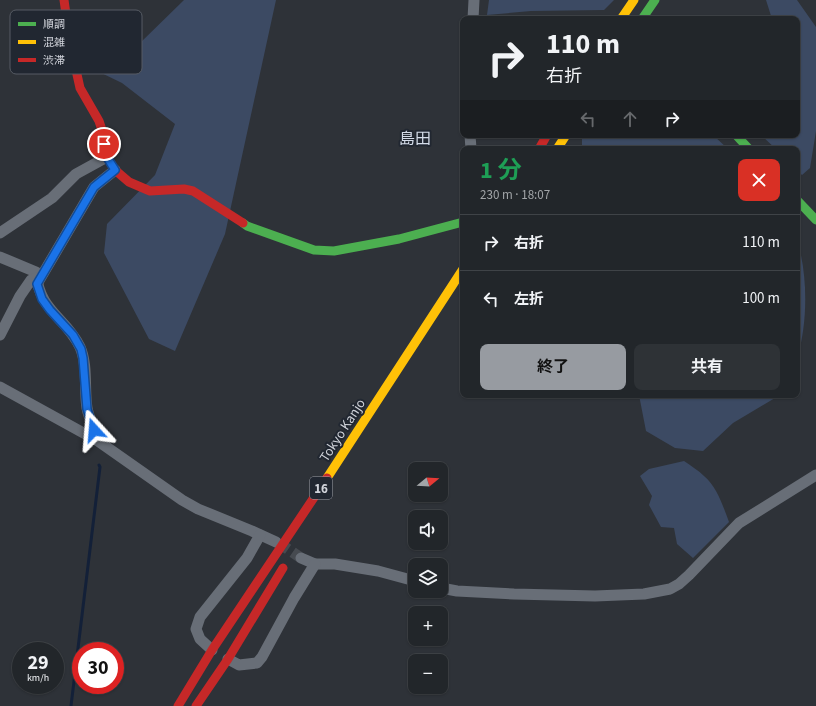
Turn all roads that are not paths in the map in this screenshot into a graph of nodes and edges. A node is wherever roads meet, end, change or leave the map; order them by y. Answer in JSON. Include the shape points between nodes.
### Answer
{"nodes":[{"id":1,"x":64,"y":0,"type":"edge"},
{"id":2,"x":474,"y":0,"type":"edge"},
{"id":3,"x":634,"y":0,"type":"edge"},
{"id":4,"x":655,"y":0,"type":"edge"},
{"id":5,"x":65,"y":10,"type":"edge"},
{"id":6,"x":473,"y":16,"type":"edge"},
{"id":7,"x":624,"y":16,"type":"edge"},
{"id":8,"x":644,"y":16,"type":"edge"},
{"id":9,"x":77,"y":74,"type":"edge"},
{"id":10,"x":739,"y":138,"type":"edge"},
{"id":11,"x":746,"y":146,"type":"edge"},
{"id":12,"x":107,"y":157,"type":"junction"},
{"id":13,"x":115,"y":170,"type":"junction"},
{"id":14,"x":800,"y":203,"type":"edge"},
{"id":15,"x":816,"y":220,"type":"edge"},
{"id":16,"x":460,"y":223,"type":"edge"},
{"id":17,"x":0,"y":233,"type":"edge"},
{"id":18,"x":0,"y":257,"type":"edge"},
{"id":19,"x":460,"y":274,"type":"edge"},
{"id":20,"x":37,"y":281,"type":"junction"},
{"id":21,"x":0,"y":335,"type":"edge"},
{"id":22,"x":0,"y":387,"type":"edge"},
{"id":23,"x":98,"y":441,"type":"junction"},
{"id":24,"x":816,"y":475,"type":"edge"},
{"id":25,"x":260,"y":535,"type":"junction"},
{"id":26,"x":276,"y":542,"type":"tunnel mouth"},
{"id":27,"x":301,"y":558,"type":"tunnel mouth"},
{"id":28,"x":286,"y":563,"type":"dead end"},
{"id":29,"x":315,"y":564,"type":"junction"},
{"id":30,"x":408,"y":579,"type":"edge"},
{"id":31,"x":448,"y":589,"type":"edge"},
{"id":32,"x":212,"y":650,"type":"junction"},
{"id":33,"x":228,"y":659,"type":"junction"},
{"id":34,"x":178,"y":706,"type":"edge"},
{"id":35,"x":196,"y":706,"type":"edge"}],
"edges":[{"from":1,"to":5,"type":"main road"},
{"from":2,"to":6,"type":"street"},
{"from":3,"to":7,"type":"main road"},
{"from":4,"to":8,"type":"main road"},
{"from":9,"to":12,"type":"main road","via":[[80,88],[99,121]]},
{"from":10,"to":11,"type":"main road"},
{"from":12,"to":13,"type":"main road"},
{"from":12,"to":17,"type":"street","via":[[76,174],[52,198]]},
{"from":13,"to":16,"type":"main road","via":[[129,182],[150,191],[193,191],[247,226],[314,250],[334,251],[399,239]]},
{"from":13,"to":20,"type":"street","via":[[94,187]]},
{"from":14,"to":15,"type":"main road"},
{"from":18,"to":20,"type":"street","via":[[36,272]]},
{"from":19,"to":32,"type":"main road","name":"Tokyo Kanjo","number":"16","via":[[419,342]]},
{"from":20,"to":21,"type":"street","via":[[31,280],[20,296]]},
{"from":20,"to":23,"type":"street","via":[[42,299],[73,335],[81,349],[87,409]]},
{"from":22,"to":23,"type":"street"},
{"from":23,"to":25,"type":"street","via":[[182,500]]},
{"from":24,"to":31,"type":"street","via":[[739,523],[689,575],[670,589],[633,595],[589,596]]},
{"from":25,"to":26,"type":"street"},
{"from":25,"to":32,"type":"street","via":[[247,558],[200,617],[196,629],[200,639]]},
{"from":27,"to":29,"type":"street"},
{"from":28,"to":33,"type":"main road"},
{"from":29,"to":30,"type":"street","via":[[335,564]]},
{"from":29,"to":33,"type":"street","via":[[257,663],[239,665]]},
{"from":32,"to":34,"type":"main road","name":"Tokyo Kanjo","number":"16"},
{"from":33,"to":35,"type":"main road"}]}
